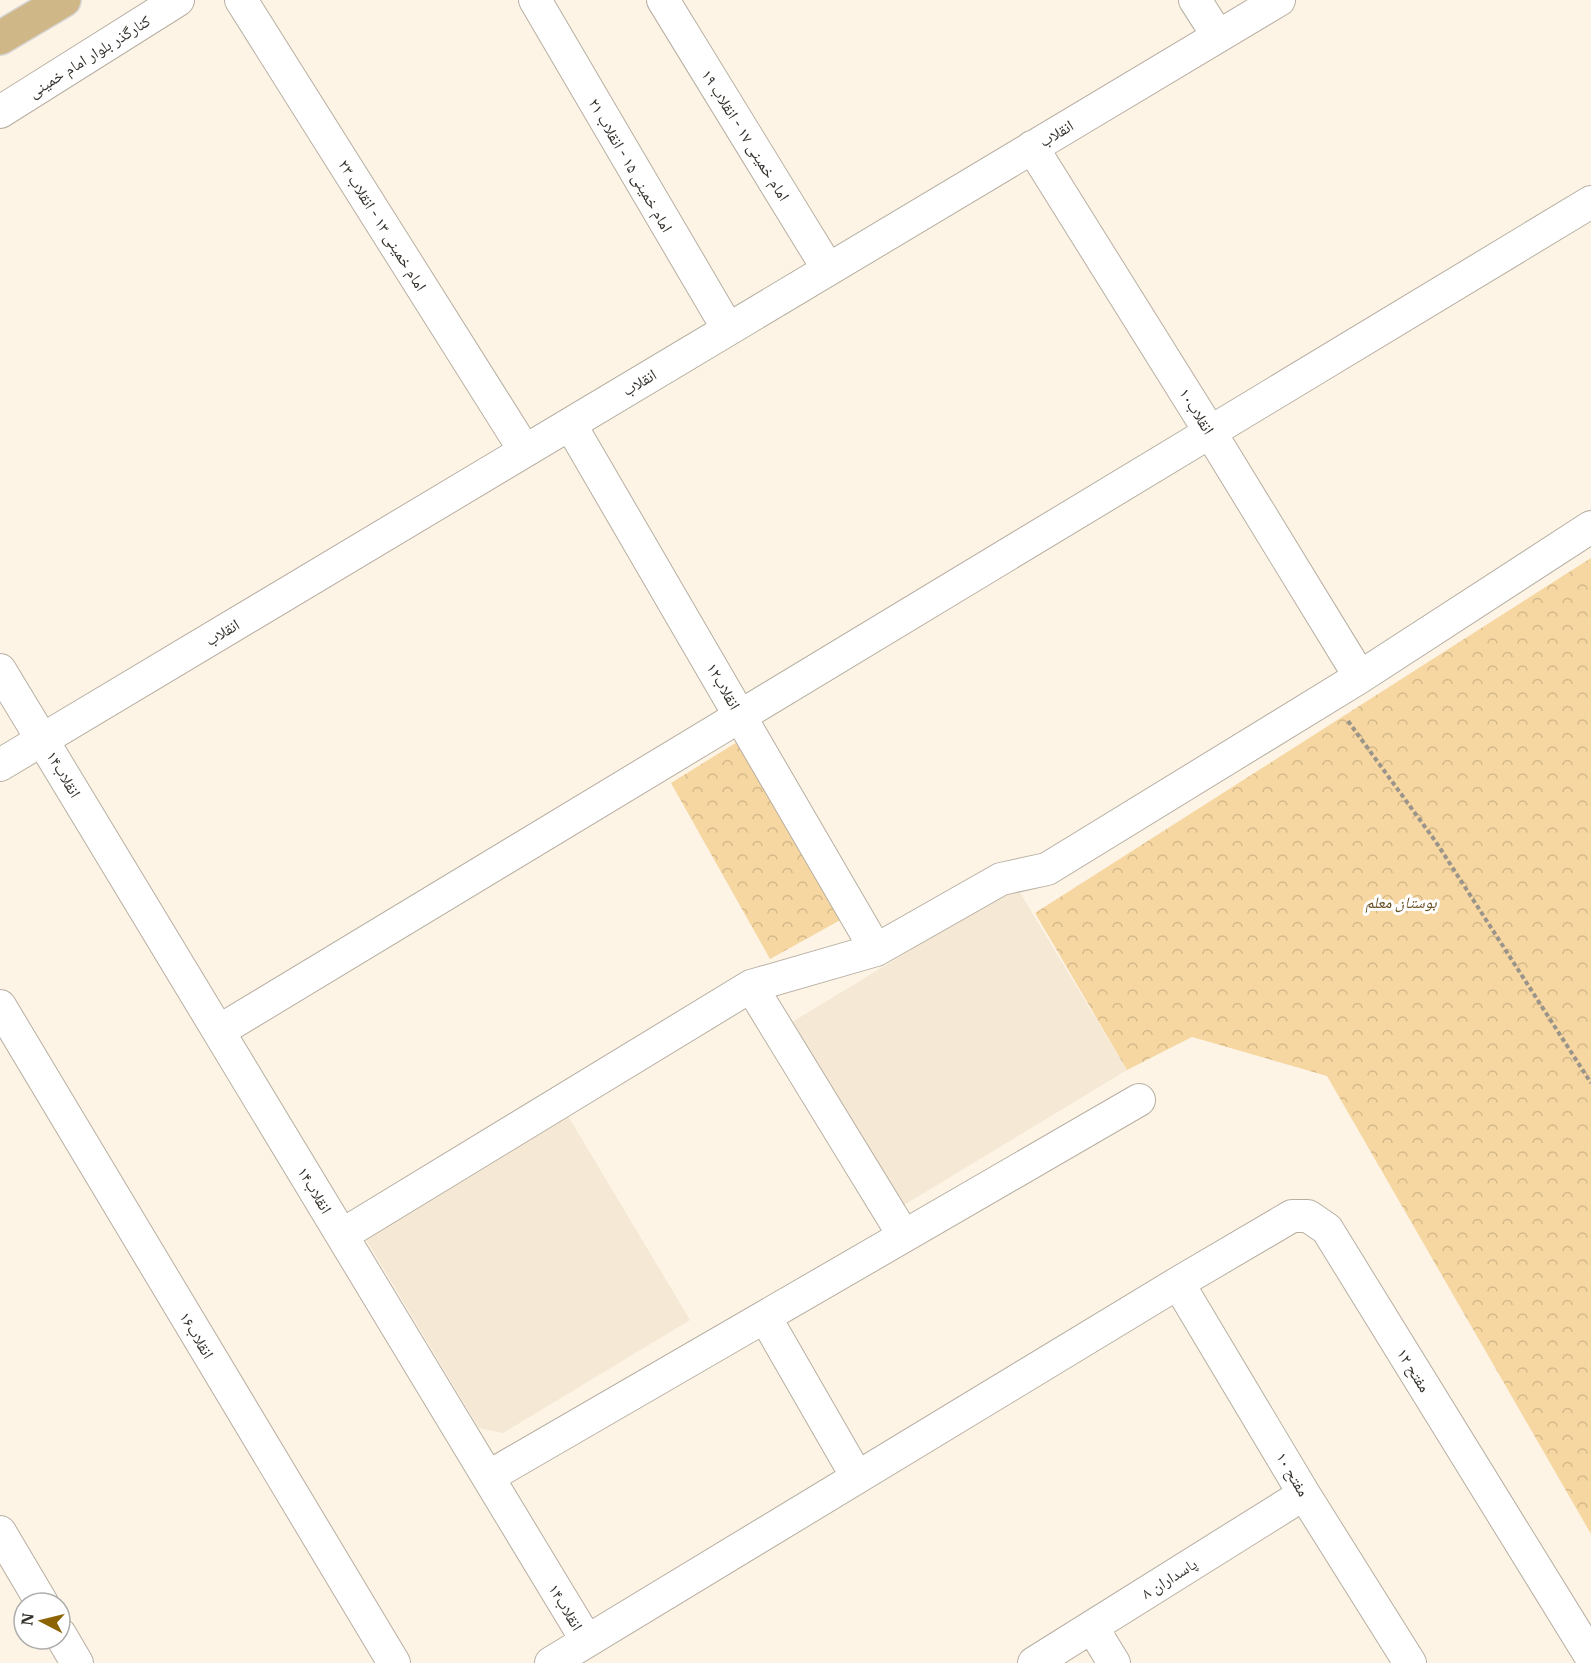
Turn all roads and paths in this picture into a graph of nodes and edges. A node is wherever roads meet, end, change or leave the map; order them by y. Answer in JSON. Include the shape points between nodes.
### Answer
{"nodes":[{"id":1,"x":64,"y":0,"type":"edge"},
{"id":2,"x":178,"y":0,"type":"edge"},
{"id":3,"x":241,"y":0,"type":"edge"},
{"id":4,"x":535,"y":0,"type":"edge"},
{"id":5,"x":663,"y":0,"type":"edge"},
{"id":6,"x":1195,"y":0,"type":"edge"},
{"id":7,"x":1279,"y":0,"type":"edge"},
{"id":8,"x":1218,"y":36,"type":"junction"},
{"id":9,"x":0,"y":38,"type":"edge"},
{"id":10,"x":0,"y":111,"type":"edge"},
{"id":11,"x":1032,"y":147,"type":"junction"},
{"id":12,"x":1591,"y":202,"type":"edge"},
{"id":13,"x":828,"y":269,"type":"junction"},
{"id":14,"x":728,"y":329,"type":"junction"},
{"id":15,"x":570,"y":424,"type":"junction"},
{"id":16,"x":1210,"y":432,"type":"junction"},
{"id":17,"x":525,"y":451,"type":"junction"},
{"id":18,"x":1591,"y":527,"type":"edge"},
{"id":19,"x":0,"y":670,"type":"edge"},
{"id":20,"x":1360,"y":677,"type":"junction"},
{"id":21,"x":1330,"y":696,"type":"junction"},
{"id":22,"x":741,"y":716,"type":"junction"},
{"id":23,"x":43,"y":739,"type":"junction"},
{"id":24,"x":0,"y":765,"type":"edge"},
{"id":25,"x":876,"y":950,"type":"junction"},
{"id":26,"x":751,"y":986,"type":"junction"},
{"id":27,"x":0,"y":1006,"type":"edge"},
{"id":28,"x":219,"y":1031,"type":"junction"},
{"id":29,"x":1591,"y":1083,"type":"edge"},
{"id":30,"x":1139,"y":1100,"type":"dead end"},
{"id":31,"x":342,"y":1235,"type":"junction"},
{"id":32,"x":904,"y":1236,"type":"junction"},
{"id":33,"x":1178,"y":1283,"type":"junction"},
{"id":34,"x":765,"y":1317,"type":"junction"},
{"id":35,"x":488,"y":1477,"type":"junction"},
{"id":36,"x":857,"y":1478,"type":"junction"},
{"id":37,"x":1304,"y":1494,"type":"junction"},
{"id":38,"x":0,"y":1532,"type":"edge"},
{"id":39,"x":35,"y":1591,"type":"edge"},
{"id":40,"x":1092,"y":1627,"type":"junction"},
{"id":41,"x":587,"y":1641,"type":"junction"},
{"id":42,"x":1591,"y":1657,"type":"edge"},
{"id":43,"x":394,"y":1663,"type":"edge"},
{"id":44,"x":551,"y":1663,"type":"edge"},
{"id":45,"x":1034,"y":1663,"type":"edge"},
{"id":46,"x":1114,"y":1663,"type":"edge"},
{"id":47,"x":1410,"y":1663,"type":"edge"}],
"edges":[{"from":1,"to":9,"type":"main road"},
{"from":2,"to":10,"type":"street","name":"کنارگذر بلوار امام خمینی"},
{"from":3,"to":17,"type":"street","name":"امام خمینی ۱۳ - انقلاب ۲۳"},
{"from":4,"to":14,"type":"street","name":"امام خمینی ۱۵ - انقلاب ۲۱"},
{"from":5,"to":13,"type":"street","name":"امام خمینی ۱۷ - انقلاب ۱۹"},
{"from":6,"to":8,"type":"street"},
{"from":7,"to":8,"type":"street","name":"انقلاب"},
{"from":8,"to":11,"type":"street","name":"انقلاب"},
{"from":11,"to":13,"type":"street","name":"انقلاب"},
{"from":11,"to":16,"type":"street","name":"انقلاب۱۰"},
{"from":12,"to":16,"type":"street"},
{"from":13,"to":14,"type":"street","name":"انقلاب"},
{"from":14,"to":15,"type":"street","name":"انقلاب"},
{"from":15,"to":17,"type":"street","name":"انقلاب"},
{"from":15,"to":22,"type":"street","name":"انقلاب۱۲"},
{"from":16,"to":20,"type":"street","name":"انقلاب۱۰"},
{"from":16,"to":22,"type":"street"},
{"from":17,"to":23,"type":"street","name":"انقلاب"},
{"from":18,"to":20,"type":"street"},
{"from":19,"to":23,"type":"street","name":"انقلاب۱۴"},
{"from":20,"to":21,"type":"street"},
{"from":21,"to":25,"type":"street","via":[[1047,869],[1001,879]]},
{"from":21,"to":29,"type":"path","via":[[1436,842]]},
{"from":22,"to":25,"type":"street","name":"انقلاب۱۲"},
{"from":22,"to":28,"type":"street"},
{"from":23,"to":24,"type":"street","name":"انقلاب"},
{"from":23,"to":28,"type":"street","name":"انقلاب۱۴"},
{"from":25,"to":26,"type":"street"},
{"from":26,"to":31,"type":"street"},
{"from":26,"to":32,"type":"street"},
{"from":27,"to":43,"type":"street","name":"انقلاب۱۶"},
{"from":28,"to":31,"type":"street","name":"انقلاب۱۴"},
{"from":30,"to":32,"type":"street"},
{"from":31,"to":35,"type":"street","name":"انقلاب۱۴"},
{"from":32,"to":34,"type":"street"},
{"from":33,"to":36,"type":"street","name":"مفتح ۱۲"},
{"from":33,"to":37,"type":"street","name":"مفتح ۱۰"},
{"from":33,"to":42,"type":"street","name":"مفتح ۱۲","via":[[1292,1216],[1308,1216],[1327,1229]]},
{"from":34,"to":35,"type":"street"},
{"from":34,"to":36,"type":"street"},
{"from":35,"to":41,"type":"street","name":"انقلاب۱۴"},
{"from":36,"to":41,"type":"street","name":"مفتح ۱۲"},
{"from":37,"to":40,"type":"street","name":"پاسداران ۸"},
{"from":37,"to":47,"type":"street","name":"مفتح ۱۰"},
{"from":38,"to":39,"type":"street"},
{"from":40,"to":45,"type":"street","name":"پاسداران ۸"},
{"from":40,"to":46,"type":"street"},
{"from":41,"to":44,"type":"street","name":"مفتح ۱۲"}]}
